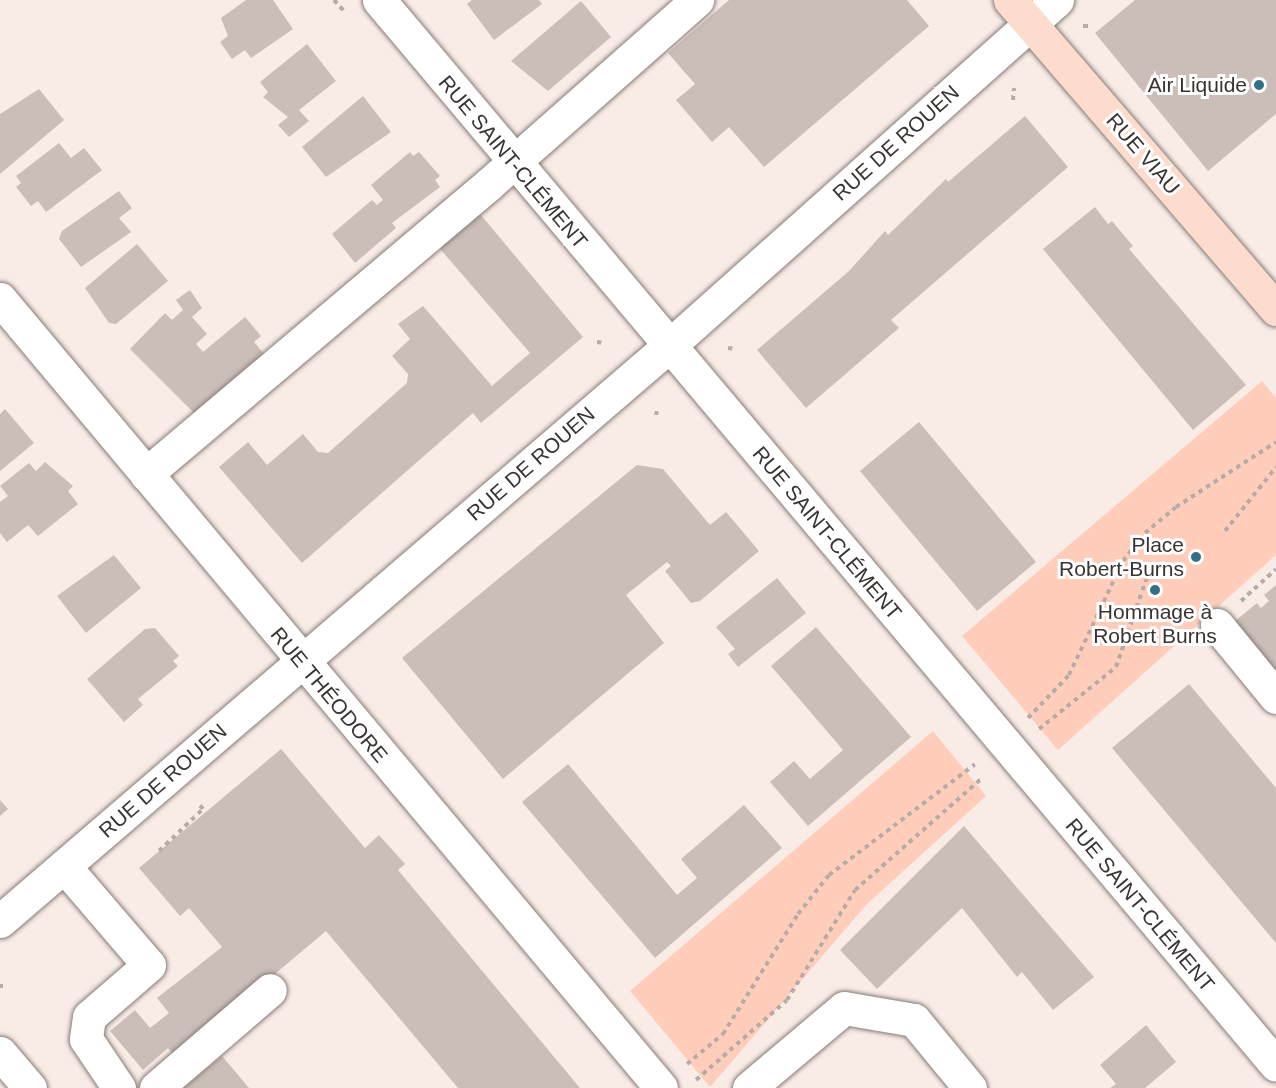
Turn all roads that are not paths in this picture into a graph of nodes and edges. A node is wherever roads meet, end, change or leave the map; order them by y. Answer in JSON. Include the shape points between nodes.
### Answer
{"nodes":[{"id":1,"x":379,"y":0,"type":"edge"},
{"id":2,"x":697,"y":0,"type":"edge"},
{"id":3,"x":1057,"y":0,"type":"edge"},
{"id":4,"x":1020,"y":12,"type":"edge"},
{"id":5,"x":513,"y":163,"type":"junction"},
{"id":6,"x":0,"y":299,"type":"edge"},
{"id":7,"x":1276,"y":309,"type":"edge"},
{"id":8,"x":669,"y":346,"type":"junction"},
{"id":9,"x":146,"y":474,"type":"junction"},
{"id":10,"x":1225,"y":616,"type":"road end"},
{"id":11,"x":301,"y":662,"type":"junction"},
{"id":12,"x":1276,"y":697,"type":"edge"},
{"id":13,"x":64,"y":866,"type":"junction"},
{"id":14,"x":0,"y":921,"type":"edge"},
{"id":15,"x":270,"y":990,"type":"dead end"},
{"id":16,"x":0,"y":1053,"type":"edge"},
{"id":17,"x":1276,"y":1065,"type":"edge"},
{"id":18,"x":671,"y":1078,"type":"edge"},
{"id":19,"x":30,"y":1088,"type":"edge"},
{"id":20,"x":119,"y":1088,"type":"edge"},
{"id":21,"x":156,"y":1088,"type":"edge"},
{"id":22,"x":749,"y":1088,"type":"edge"},
{"id":23,"x":970,"y":1088,"type":"edge"}],
"edges":[{"from":1,"to":5,"type":"street","name":"RUE SAINT-CLÉMENT"},
{"from":2,"to":5,"type":"street"},
{"from":3,"to":4,"type":"street","name":"RUE DE ROUEN"},
{"from":4,"to":7,"type":"main road","name":"RUE VIAU"},
{"from":4,"to":8,"type":"street","name":"RUE DE ROUEN"},
{"from":5,"to":8,"type":"street","name":"RUE SAINT-CLÉMENT"},
{"from":5,"to":9,"type":"street"},
{"from":6,"to":9,"type":"street","name":"RUE THÉODORE"},
{"from":8,"to":11,"type":"street","name":"RUE DE ROUEN"},
{"from":8,"to":17,"type":"street","name":"RUE SAINT-CLÉMENT"},
{"from":9,"to":11,"type":"street","name":"RUE THÉODORE"},
{"from":10,"to":12,"type":"street"},
{"from":11,"to":13,"type":"street","name":"RUE DE ROUEN"},
{"from":11,"to":18,"type":"street","name":"RUE THÉODORE"},
{"from":13,"to":14,"type":"street","name":"RUE DE ROUEN"},
{"from":13,"to":20,"type":"street","via":[[149,965],[89,1017],[86,1039]]},
{"from":15,"to":21,"type":"street"},
{"from":16,"to":19,"type":"street"},
{"from":22,"to":23,"type":"street","via":[[844,1008],[914,1020]]}]}
